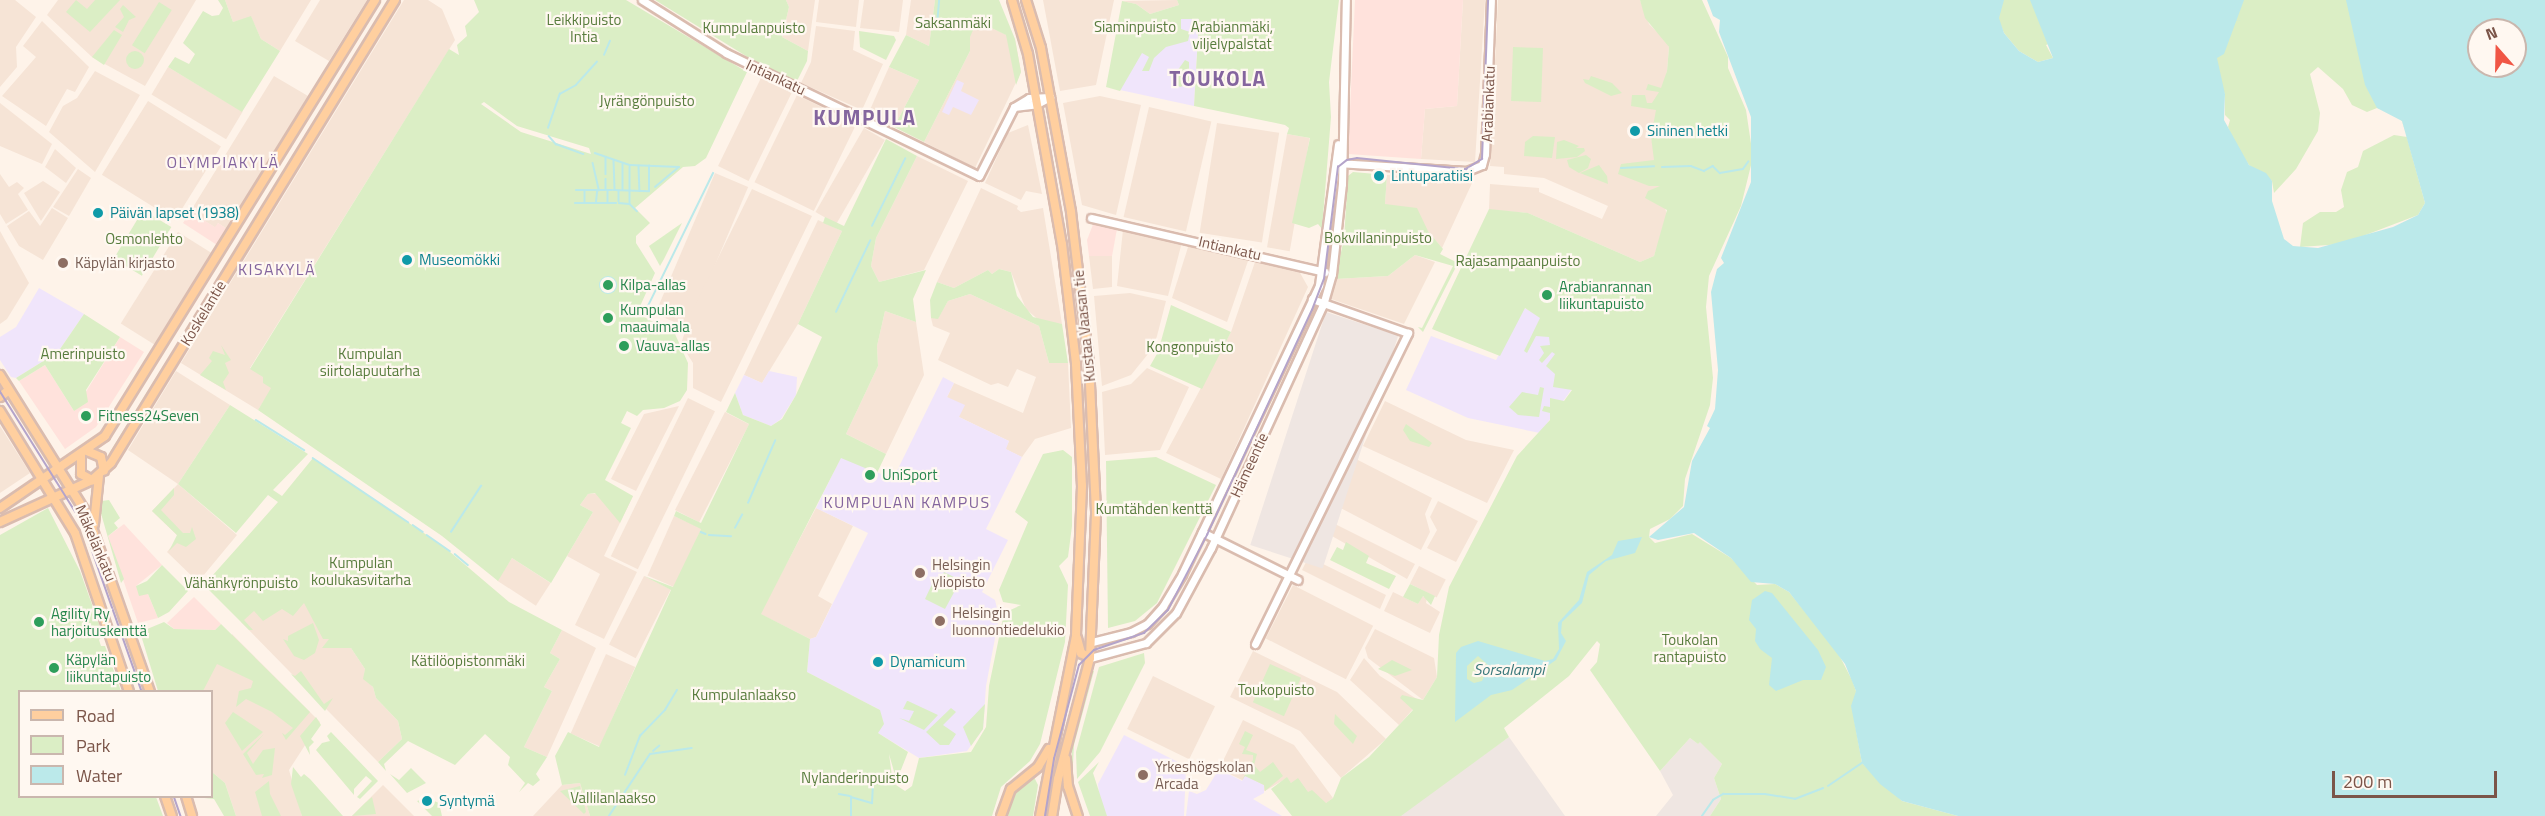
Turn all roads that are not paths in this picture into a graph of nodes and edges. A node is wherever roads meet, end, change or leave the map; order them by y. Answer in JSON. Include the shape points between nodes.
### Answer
{"nodes":[{"id":1,"x":375,"y":0,"type":"edge"},
{"id":2,"x":395,"y":0,"type":"edge"},
{"id":3,"x":642,"y":0,"type":"edge"},
{"id":4,"x":1012,"y":0,"type":"edge"},
{"id":5,"x":1026,"y":0,"type":"edge"},
{"id":6,"x":1346,"y":0,"type":"edge"},
{"id":7,"x":1491,"y":0,"type":"edge"},
{"id":8,"x":1050,"y":97,"type":"junction"},
{"id":9,"x":1037,"y":100,"type":"junction"},
{"id":10,"x":1338,"y":163,"type":"junction"},
{"id":11,"x":1091,"y":218,"type":"dead end"},
{"id":12,"x":1323,"y":271,"type":"junction"},
{"id":13,"x":1332,"y":274,"type":"junction"},
{"id":14,"x":1312,"y":299,"type":"junction"},
{"id":15,"x":1323,"y":305,"type":"junction"},
{"id":16,"x":0,"y":375,"type":"edge"},
{"id":17,"x":9,"y":390,"type":"junction"},
{"id":18,"x":0,"y":397,"type":"edge"},
{"id":19,"x":0,"y":411,"type":"edge"},
{"id":20,"x":84,"y":453,"type":"junction"},
{"id":21,"x":59,"y":469,"type":"junction"},
{"id":22,"x":101,"y":474,"type":"junction"},
{"id":23,"x":43,"y":478,"type":"junction"},
{"id":24,"x":92,"y":480,"type":"junction"},
{"id":25,"x":72,"y":489,"type":"junction"},
{"id":26,"x":54,"y":497,"type":"junction"},
{"id":27,"x":0,"y":508,"type":"edge"},
{"id":28,"x":0,"y":522,"type":"edge"},
{"id":29,"x":94,"y":530,"type":"junction"},
{"id":30,"x":1202,"y":532,"type":"junction"},
{"id":31,"x":1215,"y":539,"type":"junction"},
{"id":32,"x":1289,"y":576,"type":"junction"},
{"id":33,"x":1298,"y":580,"type":"dead end"},
{"id":34,"x":1076,"y":636,"type":"junction"},
{"id":35,"x":1092,"y":642,"type":"junction"},
{"id":36,"x":1255,"y":644,"type":"dead end"},
{"id":37,"x":1080,"y":648,"type":"junction"},
{"id":38,"x":1073,"y":657,"type":"junction"},
{"id":39,"x":1090,"y":658,"type":"junction"},
{"id":40,"x":128,"y":690,"type":"edge"},
{"id":41,"x":149,"y":690,"type":"edge"},
{"id":42,"x":1053,"y":742,"type":"junction"},
{"id":43,"x":1065,"y":752,"type":"junction"},
{"id":44,"x":166,"y":798,"type":"edge"},
{"id":45,"x":187,"y":798,"type":"edge"},
{"id":46,"x":172,"y":816,"type":"edge"},
{"id":47,"x":192,"y":816,"type":"edge"},
{"id":48,"x":1001,"y":816,"type":"edge"},
{"id":49,"x":1040,"y":816,"type":"edge"},
{"id":50,"x":1052,"y":816,"type":"edge"},
{"id":51,"x":1078,"y":816,"type":"edge"}],
"edges":[{"from":1,"to":20,"type":"main road","name":"Koskelantie","via":[[105,436]]},
{"from":2,"to":22,"type":"main road","name":"Koskelantie"},
{"from":3,"to":9,"type":"street","name":"Intiankatu","via":[[726,53],[979,176],[1014,107]]},
{"from":4,"to":9,"type":"main road","name":"Kustaa Vaasan tie"},
{"from":5,"to":8,"type":"main road","name":"Kustaa Vaasan tie"},
{"from":6,"to":10,"type":"street","name":"Hämeentie"},
{"from":7,"to":10,"type":"street","name":"Arabiankatu","via":[[1482,165],[1467,171]]},
{"from":8,"to":9,"type":"street"},
{"from":8,"to":35,"type":"main road","name":"Kustaa Vaasan tie","via":[[1071,206],[1089,363],[1096,514]]},
{"from":9,"to":34,"type":"main road","name":"Kustaa Vaasan tie","via":[[1055,199],[1076,364],[1083,515]]},
{"from":10,"to":12,"type":"street","name":"Hämeentie"},
{"from":10,"to":13,"type":"street","name":"Hämeentie"},
{"from":11,"to":12,"type":"street","name":"Intiankatu"},
{"from":12,"to":13,"type":"street","name":"Intiankatu"},
{"from":12,"to":14,"type":"street","name":"Hämeentie"},
{"from":13,"to":15,"type":"street","name":"Hämeentie"},
{"from":14,"to":15,"type":"street"},
{"from":14,"to":30,"type":"street","name":"Hämeentie"},
{"from":15,"to":31,"type":"street","name":"Hämeentie"},
{"from":15,"to":32,"type":"street","via":[[1408,333]]},
{"from":16,"to":17,"type":"main road","name":"Mäkelänkatu"},
{"from":17,"to":18,"type":"main road"},
{"from":17,"to":21,"type":"main road","name":"Mäkelänkatu"},
{"from":19,"to":23,"type":"main road","name":"Mäkelänkatu"},
{"from":20,"to":21,"type":"main road","name":"Koskelantie"},
{"from":20,"to":22,"type":"main road","via":[[101,457]]},
{"from":20,"to":24,"type":"main road","via":[[81,474]]},
{"from":21,"to":23,"type":"main road","name":"Koskelantie"},
{"from":21,"to":25,"type":"main road","name":"Mäkelänkatu"},
{"from":22,"to":24,"type":"main road","name":"Koskelantie"},
{"from":22,"to":29,"type":"main road","via":[[94,501]]},
{"from":23,"to":26,"type":"main road","name":"Mäkelänkatu"},
{"from":23,"to":27,"type":"main road","name":"Koskelantie"},
{"from":24,"to":25,"type":"main road","name":"Koskelantie"},
{"from":25,"to":26,"type":"main road","name":"Koskelantie"},
{"from":25,"to":29,"type":"main road","name":"Mäkelänkatu"},
{"from":26,"to":28,"type":"main road","name":"Koskelantie"},
{"from":26,"to":40,"type":"main road","name":"Mäkelänkatu","via":[[80,547]]},
{"from":29,"to":41,"type":"main road","name":"Mäkelänkatu"},
{"from":30,"to":31,"type":"street"},
{"from":30,"to":35,"type":"street","name":"Hämeentie","via":[[1155,616],[1131,632]]},
{"from":31,"to":32,"type":"street"},
{"from":31,"to":39,"type":"street","name":"Hämeentie","via":[[1176,613],[1153,638],[1123,652]]},
{"from":32,"to":33,"type":"street"},
{"from":32,"to":36,"type":"street"},
{"from":34,"to":37,"type":"main road"},
{"from":34,"to":38,"type":"main road"},
{"from":35,"to":37,"type":"main road"},
{"from":35,"to":39,"type":"main road","name":"Kustaa Vaasan tie"},
{"from":37,"to":38,"type":"main road"},
{"from":37,"to":39,"type":"main road"},
{"from":38,"to":42,"type":"main road"},
{"from":39,"to":43,"type":"main road"},
{"from":42,"to":48,"type":"main road","via":[[1038,767],[1011,789]]},
{"from":42,"to":49,"type":"main road"},
{"from":43,"to":50,"type":"main road"},
{"from":43,"to":51,"type":"main road","via":[[1068,786]]},
{"from":44,"to":46,"type":"main road"},
{"from":45,"to":47,"type":"main road"}]}
